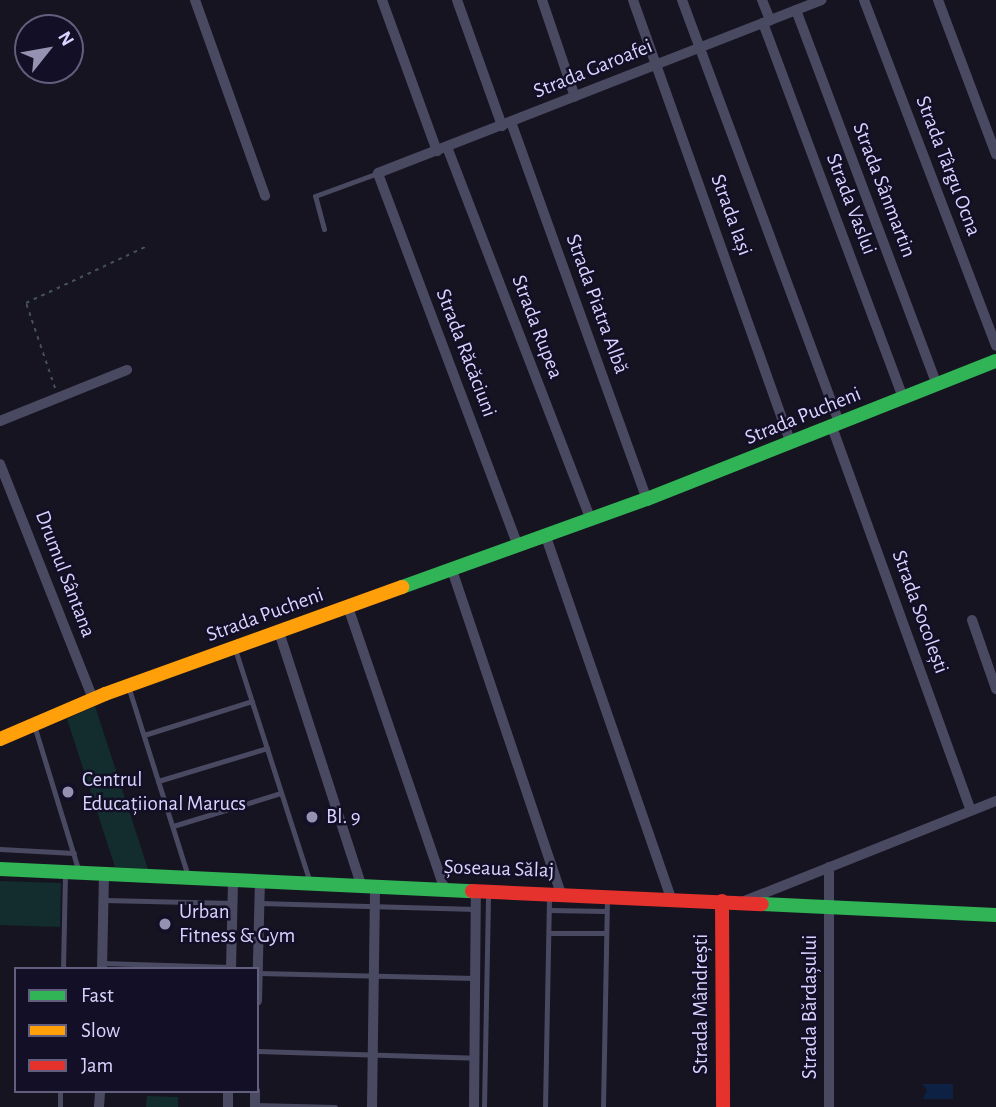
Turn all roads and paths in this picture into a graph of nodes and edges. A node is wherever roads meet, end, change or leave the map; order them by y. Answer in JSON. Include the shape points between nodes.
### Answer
{"nodes":[{"id":1,"x":195,"y":0,"type":"edge"},
{"id":2,"x":382,"y":0,"type":"edge"},
{"id":3,"x":457,"y":0,"type":"edge"},
{"id":4,"x":542,"y":0,"type":"edge"},
{"id":5,"x":633,"y":0,"type":"edge"},
{"id":6,"x":682,"y":0,"type":"edge"},
{"id":7,"x":762,"y":0,"type":"edge"},
{"id":8,"x":821,"y":0,"type":"edge"},
{"id":9,"x":864,"y":0,"type":"edge"},
{"id":10,"x":938,"y":0,"type":"edge"},
{"id":11,"x":796,"y":9,"type":"junction"},
{"id":12,"x":766,"y":21,"type":"junction"},
{"id":13,"x":700,"y":48,"type":"junction"},
{"id":14,"x":657,"y":65,"type":"junction"},
{"id":15,"x":575,"y":96,"type":"junction"},
{"id":16,"x":507,"y":124,"type":"junction"},
{"id":17,"x":442,"y":149,"type":"junction"},
{"id":18,"x":996,"y":154,"type":"edge"},
{"id":19,"x":378,"y":173,"type":"junction"},
{"id":20,"x":265,"y":196,"type":"dead end"},
{"id":21,"x":324,"y":229,"type":"dead end"},
{"id":22,"x":145,"y":247,"type":"dead end"},
{"id":23,"x":996,"y":346,"type":"edge"},
{"id":24,"x":996,"y":361,"type":"edge"},
{"id":25,"x":127,"y":370,"type":"dead end"},
{"id":26,"x":937,"y":385,"type":"junction"},
{"id":27,"x":58,"y":398,"type":"junction"},
{"id":28,"x":903,"y":398,"type":"junction"},
{"id":29,"x":0,"y":421,"type":"edge"},
{"id":30,"x":836,"y":426,"type":"junction"},
{"id":31,"x":792,"y":443,"type":"junction"},
{"id":32,"x":0,"y":464,"type":"edge"},
{"id":33,"x":647,"y":499,"type":"junction"},
{"id":34,"x":591,"y":520,"type":"junction"},
{"id":35,"x":546,"y":537,"type":"junction"},
{"id":36,"x":518,"y":546,"type":"junction"},
{"id":37,"x":452,"y":570,"type":"junction"},
{"id":38,"x":348,"y":607,"type":"junction"},
{"id":39,"x":972,"y":620,"type":"dead end"},
{"id":40,"x":279,"y":632,"type":"junction"},
{"id":41,"x":235,"y":648,"type":"junction"},
{"id":42,"x":128,"y":686,"type":"junction"},
{"id":43,"x":996,"y":689,"type":"edge"},
{"id":44,"x":93,"y":699,"type":"junction"},
{"id":45,"x":252,"y":701,"type":"junction"},
{"id":46,"x":34,"y":724,"type":"junction"},
{"id":47,"x":144,"y":735,"type":"junction"},
{"id":48,"x":0,"y":739,"type":"edge"},
{"id":49,"x":267,"y":748,"type":"junction"},
{"id":50,"x":158,"y":781,"type":"junction"},
{"id":51,"x":281,"y":793,"type":"junction"},
{"id":52,"x":996,"y":801,"type":"edge"},
{"id":53,"x":971,"y":810,"type":"junction"},
{"id":54,"x":173,"y":826,"type":"junction"},
{"id":55,"x":0,"y":849,"type":"edge"},
{"id":56,"x":74,"y":853,"type":"junction"},
{"id":57,"x":829,"y":867,"type":"junction"},
{"id":58,"x":0,"y":869,"type":"edge"},
{"id":59,"x":72,"y":872,"type":"junction"},
{"id":60,"x":104,"y":873,"type":"junction"},
{"id":61,"x":189,"y":877,"type":"junction"},
{"id":62,"x":233,"y":879,"type":"junction"},
{"id":63,"x":260,"y":880,"type":"junction"},
{"id":64,"x":310,"y":882,"type":"junction"},
{"id":65,"x":368,"y":885,"type":"junction"},
{"id":66,"x":444,"y":888,"type":"junction"},
{"id":67,"x":482,"y":890,"type":"junction"},
{"id":68,"x":555,"y":893,"type":"junction"},
{"id":69,"x":607,"y":895,"type":"junction"},
{"id":70,"x":671,"y":897,"type":"junction"},
{"id":71,"x":104,"y":900,"type":"junction"},
{"id":72,"x":722,"y":901,"type":"junction"},
{"id":73,"x":742,"y":902,"type":"junction"},
{"id":74,"x":232,"y":903,"type":"junction"},
{"id":75,"x":260,"y":903,"type":"junction"},
{"id":76,"x":375,"y":906,"type":"junction"},
{"id":77,"x":830,"y":907,"type":"junction"},
{"id":78,"x":476,"y":909,"type":"junction"},
{"id":79,"x":549,"y":910,"type":"junction"},
{"id":80,"x":607,"y":911,"type":"junction"},
{"id":81,"x":996,"y":915,"type":"edge"},
{"id":82,"x":549,"y":933,"type":"junction"},
{"id":83,"x":606,"y":933,"type":"junction"},
{"id":84,"x":102,"y":966,"type":"edge"},
{"id":85,"x":63,"y":967,"type":"edge"},
{"id":86,"x":166,"y":967,"type":"edge"},
{"id":87,"x":231,"y":967,"type":"edge"},
{"id":88,"x":258,"y":967,"type":"edge"},
{"id":89,"x":259,"y":973,"type":"edge"},
{"id":90,"x":374,"y":976,"type":"junction"},
{"id":91,"x":475,"y":978,"type":"junction"},
{"id":92,"x":259,"y":1051,"type":"edge"},
{"id":93,"x":373,"y":1055,"type":"junction"},
{"id":94,"x":475,"y":1058,"type":"junction"},
{"id":95,"x":255,"y":1106,"type":"edge"},
{"id":96,"x":335,"y":1107,"type":"edge"},
{"id":97,"x":372,"y":1107,"type":"edge"},
{"id":98,"x":474,"y":1107,"type":"edge"},
{"id":99,"x":484,"y":1107,"type":"edge"},
{"id":100,"x":545,"y":1107,"type":"edge"},
{"id":101,"x":603,"y":1107,"type":"edge"},
{"id":102,"x":723,"y":1107,"type":"edge"},
{"id":103,"x":829,"y":1107,"type":"edge"}],
"edges":[{"from":1,"to":20,"type":"street"},
{"from":2,"to":17,"type":"street","name":"Strada Rupea"},
{"from":3,"to":16,"type":"street","name":"Strada Piatra Albă"},
{"from":4,"to":15,"type":"street"},
{"from":5,"to":14,"type":"street","name":"Strada Iași"},
{"from":6,"to":13,"type":"street","name":"Strada Socolești"},
{"from":7,"to":12,"type":"street","name":"Strada Vaslui"},
{"from":8,"to":11,"type":"street","name":"Strada Garoafei"},
{"from":9,"to":23,"type":"street","name":"Strada Târgu Ocna"},
{"from":10,"to":18,"type":"street"},
{"from":11,"to":12,"type":"street","name":"Strada Garoafei"},
{"from":11,"to":26,"type":"street","name":"Strada Sânmartin"},
{"from":12,"to":13,"type":"street","name":"Strada Garoafei"},
{"from":12,"to":28,"type":"street","name":"Strada Vaslui"},
{"from":13,"to":14,"type":"street","name":"Strada Garoafei"},
{"from":13,"to":30,"type":"street","name":"Strada Socolești"},
{"from":14,"to":15,"type":"street","name":"Strada Garoafei"},
{"from":14,"to":31,"type":"street","name":"Strada Iași"},
{"from":15,"to":16,"type":"street","name":"Strada Garoafei"},
{"from":16,"to":17,"type":"street","name":"Strada Garoafei"},
{"from":16,"to":33,"type":"street","name":"Strada Piatra Albă"},
{"from":17,"to":19,"type":"street","name":"Strada Garoafei"},
{"from":17,"to":34,"type":"street","name":"Strada Rupea"},
{"from":19,"to":21,"type":"lane","via":[[315,196]]},
{"from":19,"to":36,"type":"street","name":"Strada Răcăciuni"},
{"from":22,"to":27,"type":"path","via":[[26,303]]},
{"from":24,"to":26,"type":"street","name":"Strada Pucheni"},
{"from":25,"to":27,"type":"street"},
{"from":26,"to":28,"type":"street","name":"Strada Pucheni"},
{"from":27,"to":29,"type":"street"},
{"from":28,"to":30,"type":"street","name":"Strada Pucheni"},
{"from":30,"to":31,"type":"street","name":"Strada Pucheni"},
{"from":30,"to":53,"type":"street","name":"Strada Socolești"},
{"from":31,"to":33,"type":"street","name":"Strada Pucheni"},
{"from":32,"to":44,"type":"street","name":"Drumul Sântana"},
{"from":33,"to":34,"type":"street","name":"Strada Pucheni"},
{"from":34,"to":35,"type":"street","name":"Strada Pucheni"},
{"from":35,"to":36,"type":"street","name":"Strada Pucheni"},
{"from":35,"to":70,"type":"street"},
{"from":36,"to":37,"type":"street","name":"Strada Pucheni"},
{"from":37,"to":38,"type":"street","name":"Strada Pucheni"},
{"from":37,"to":68,"type":"street"},
{"from":38,"to":40,"type":"street","name":"Strada Pucheni"},
{"from":38,"to":66,"type":"street"},
{"from":39,"to":43,"type":"street"},
{"from":40,"to":41,"type":"street","name":"Strada Pucheni"},
{"from":40,"to":65,"type":"street"},
{"from":41,"to":42,"type":"street","name":"Strada Pucheni"},
{"from":41,"to":45,"type":"lane"},
{"from":42,"to":44,"type":"street","name":"Strada Pucheni"},
{"from":42,"to":47,"type":"lane"},
{"from":44,"to":46,"type":"street","name":"Strada Pucheni"},
{"from":45,"to":47,"type":"lane"},
{"from":45,"to":49,"type":"lane"},
{"from":46,"to":48,"type":"street","name":"Strada Pucheni"},
{"from":46,"to":56,"type":"lane"},
{"from":47,"to":50,"type":"lane"},
{"from":49,"to":50,"type":"lane"},
{"from":49,"to":51,"type":"lane"},
{"from":50,"to":54,"type":"lane"},
{"from":51,"to":54,"type":"lane"},
{"from":51,"to":64,"type":"lane"},
{"from":52,"to":53,"type":"street"},
{"from":53,"to":57,"type":"street"},
{"from":54,"to":61,"type":"lane"},
{"from":55,"to":56,"type":"lane"},
{"from":56,"to":59,"type":"lane"},
{"from":57,"to":73,"type":"street"},
{"from":57,"to":77,"type":"street","name":"Strada Bărdașului"},
{"from":58,"to":59,"type":"street","name":"Șoseaua Sălaj"},
{"from":59,"to":60,"type":"street","name":"Șoseaua Sălaj"},
{"from":59,"to":85,"type":"lane"},
{"from":60,"to":61,"type":"street","name":"Șoseaua Sălaj"},
{"from":60,"to":71,"type":"street"},
{"from":61,"to":62,"type":"street","name":"Șoseaua Sălaj"},
{"from":62,"to":63,"type":"street","name":"Șoseaua Sălaj"},
{"from":62,"to":74,"type":"street"},
{"from":63,"to":64,"type":"street","name":"Șoseaua Sălaj"},
{"from":63,"to":75,"type":"street"},
{"from":64,"to":65,"type":"street","name":"Șoseaua Sălaj"},
{"from":65,"to":66,"type":"street","name":"Șoseaua Sălaj"},
{"from":65,"to":76,"type":"street"},
{"from":66,"to":67,"type":"street","name":"Șoseaua Sălaj"},
{"from":67,"to":68,"type":"street","name":"Șoseaua Sălaj"},
{"from":67,"to":78,"type":"street"},
{"from":67,"to":99,"type":"lane"},
{"from":68,"to":69,"type":"street","name":"Șoseaua Sălaj"},
{"from":68,"to":79,"type":"lane"},
{"from":69,"to":70,"type":"street","name":"Șoseaua Sălaj"},
{"from":69,"to":80,"type":"lane"},
{"from":70,"to":72,"type":"street","name":"Șoseaua Sălaj"},
{"from":71,"to":74,"type":"lane"},
{"from":71,"to":84,"type":"street"},
{"from":72,"to":73,"type":"street","name":"Șoseaua Sălaj"},
{"from":72,"to":102,"type":"street","name":"Strada Mândrești"},
{"from":73,"to":77,"type":"street","name":"Șoseaua Sălaj"},
{"from":74,"to":87,"type":"street"},
{"from":75,"to":76,"type":"lane"},
{"from":75,"to":88,"type":"street"},
{"from":76,"to":78,"type":"lane"},
{"from":76,"to":90,"type":"street"},
{"from":77,"to":81,"type":"street","name":"Șoseaua Sălaj"},
{"from":77,"to":103,"type":"street","name":"Strada Bărdașului"},
{"from":78,"to":91,"type":"street"},
{"from":79,"to":80,"type":"lane"},
{"from":79,"to":82,"type":"lane"},
{"from":80,"to":83,"type":"lane"},
{"from":82,"to":83,"type":"lane"},
{"from":82,"to":100,"type":"lane"},
{"from":83,"to":101,"type":"lane"},
{"from":84,"to":86,"type":"lane"},
{"from":89,"to":90,"type":"lane"},
{"from":90,"to":91,"type":"lane"},
{"from":90,"to":93,"type":"street"},
{"from":91,"to":94,"type":"street"},
{"from":92,"to":93,"type":"lane"},
{"from":93,"to":94,"type":"lane"},
{"from":93,"to":97,"type":"street"},
{"from":94,"to":98,"type":"street"},
{"from":95,"to":96,"type":"lane"}]}
